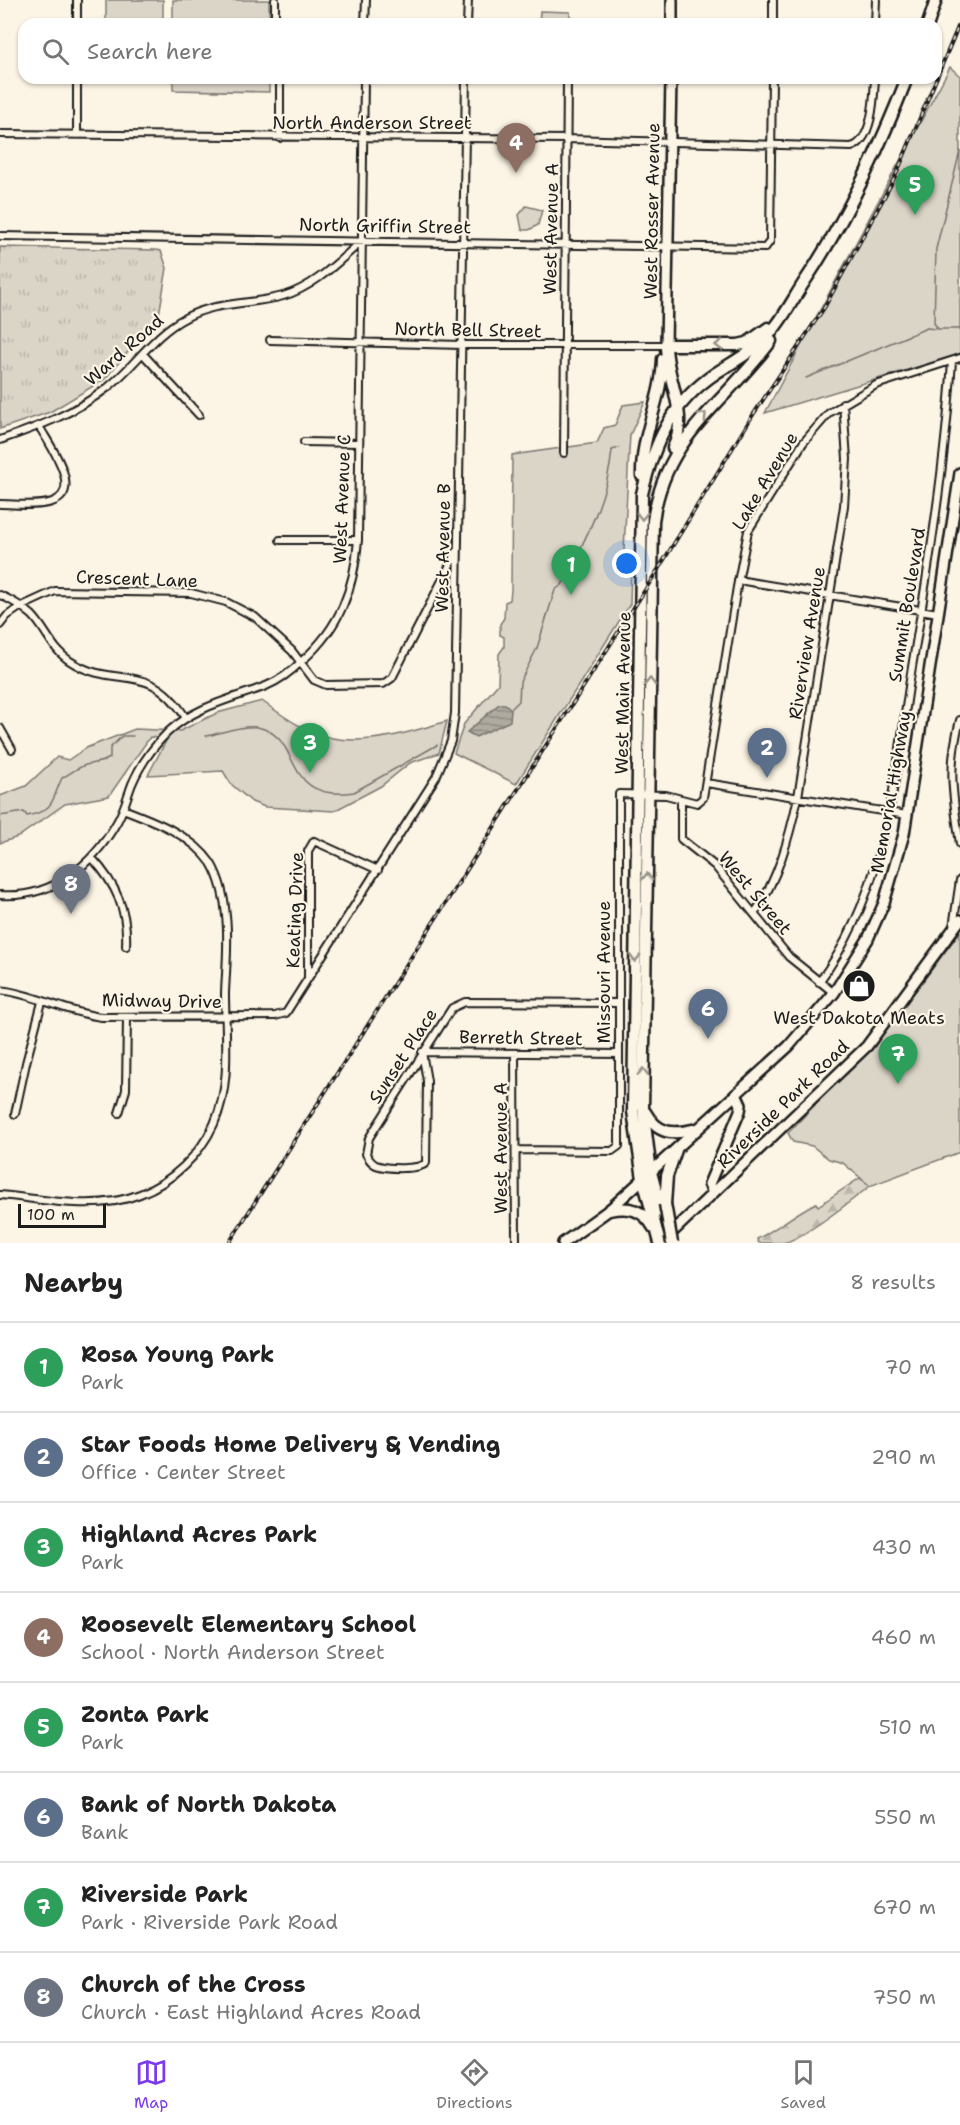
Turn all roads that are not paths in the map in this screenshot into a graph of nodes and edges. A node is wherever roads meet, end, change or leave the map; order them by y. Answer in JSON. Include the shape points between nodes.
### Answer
{"nodes":[{"id":1,"x":77,"y":0,"type":"edge"},
{"id":2,"x":275,"y":0,"type":"edge"},
{"id":3,"x":366,"y":0,"type":"edge"},
{"id":4,"x":468,"y":0,"type":"edge"},
{"id":5,"x":672,"y":0,"type":"edge"},
{"id":6,"x":773,"y":0,"type":"edge"},
{"id":7,"x":876,"y":0,"type":"edge"},
{"id":8,"x":936,"y":0,"type":"edge"},
{"id":9,"x":77,"y":18,"type":"edge"},
{"id":10,"x":275,"y":18,"type":"edge"},
{"id":11,"x":365,"y":18,"type":"edge"},
{"id":12,"x":467,"y":18,"type":"edge"},
{"id":13,"x":672,"y":18,"type":"edge"},
{"id":14,"x":773,"y":18,"type":"edge"},
{"id":15,"x":875,"y":18,"type":"edge"},
{"id":16,"x":930,"y":18,"type":"edge"},
{"id":17,"x":77,"y":84,"type":"edge"},
{"id":18,"x":280,"y":84,"type":"edge"},
{"id":19,"x":364,"y":84,"type":"edge"},
{"id":20,"x":466,"y":84,"type":"edge"},
{"id":21,"x":567,"y":84,"type":"edge"},
{"id":22,"x":671,"y":84,"type":"edge"},
{"id":23,"x":772,"y":84,"type":"edge"},
{"id":24,"x":874,"y":84,"type":"edge"},
{"id":25,"x":904,"y":84,"type":"edge"},
{"id":26,"x":0,"y":134,"type":"edge"},
{"id":27,"x":77,"y":135,"type":"junction"},
{"id":28,"x":280,"y":138,"type":"junction"},
{"id":29,"x":465,"y":138,"type":"junction"},
{"id":30,"x":363,"y":139,"type":"junction"},
{"id":31,"x":568,"y":139,"type":"junction"},
{"id":32,"x":669,"y":143,"type":"junction"},
{"id":33,"x":771,"y":146,"type":"junction"},
{"id":34,"x":0,"y":236,"type":"edge"},
{"id":35,"x":362,"y":241,"type":"junction"},
{"id":36,"x":464,"y":242,"type":"junction"},
{"id":37,"x":566,"y":244,"type":"junction"},
{"id":38,"x":668,"y":246,"type":"junction"},
{"id":39,"x":813,"y":273,"type":"junction"},
{"id":40,"x":798,"y":292,"type":"junction"},
{"id":41,"x":270,"y":340,"type":"dead end"},
{"id":42,"x":360,"y":343,"type":"junction"},
{"id":43,"x":462,"y":345,"type":"junction"},
{"id":44,"x":564,"y":346,"type":"junction"},
{"id":45,"x":666,"y":348,"type":"junction"},
{"id":46,"x":143,"y":354,"type":"junction"},
{"id":47,"x":960,"y":358,"type":"edge"},
{"id":48,"x":952,"y":361,"type":"junction"},
{"id":49,"x":843,"y":403,"type":"junction"},
{"id":50,"x":679,"y":408,"type":"junction"},
{"id":51,"x":199,"y":415,"type":"dead end"},
{"id":52,"x":39,"y":426,"type":"junction"},
{"id":53,"x":0,"y":440,"type":"edge"},
{"id":54,"x":304,"y":442,"type":"dead end"},
{"id":55,"x":359,"y":443,"type":"junction"},
{"id":56,"x":564,"y":453,"type":"dead end"},
{"id":57,"x":960,"y":473,"type":"edge"},
{"id":58,"x":642,"y":494,"type":"junction"},
{"id":59,"x":0,"y":504,"type":"edge"},
{"id":60,"x":655,"y":510,"type":"junction"},
{"id":61,"x":280,"y":540,"type":"dead end"},
{"id":62,"x":358,"y":540,"type":"junction"},
{"id":63,"x":459,"y":548,"type":"junction"},
{"id":64,"x":738,"y":580,"type":"junction"},
{"id":65,"x":0,"y":595,"type":"edge"},
{"id":66,"x":830,"y":595,"type":"junction"},
{"id":67,"x":20,"y":607,"type":"junction"},
{"id":68,"x":921,"y":610,"type":"junction"},
{"id":69,"x":938,"y":613,"type":"junction"},
{"id":70,"x":0,"y":625,"type":"edge"},
{"id":71,"x":301,"y":663,"type":"junction"},
{"id":72,"x":186,"y":718,"type":"junction"},
{"id":73,"x":960,"y":720,"type":"edge"},
{"id":74,"x":0,"y":729,"type":"edge"},
{"id":75,"x":12,"y":749,"type":"dead end"},
{"id":76,"x":706,"y":783,"type":"junction"},
{"id":77,"x":643,"y":794,"type":"junction"},
{"id":78,"x":798,"y":797,"type":"junction"},
{"id":79,"x":681,"y":800,"type":"junction"},
{"id":80,"x":123,"y":809,"type":"junction"},
{"id":81,"x":888,"y":812,"type":"junction"},
{"id":82,"x":907,"y":815,"type":"junction"},
{"id":83,"x":960,"y":844,"type":"edge"},
{"id":84,"x":92,"y":858,"type":"junction"},
{"id":85,"x":378,"y":870,"type":"junction"},
{"id":86,"x":960,"y":880,"type":"edge"},
{"id":87,"x":0,"y":895,"type":"edge"},
{"id":88,"x":754,"y":914,"type":"junction"},
{"id":89,"x":960,"y":920,"type":"edge"},
{"id":90,"x":952,"y":931,"type":"junction"},
{"id":91,"x":126,"y":946,"type":"dead end"},
{"id":92,"x":308,"y":979,"type":"junction"},
{"id":93,"x":819,"y":982,"type":"junction"},
{"id":94,"x":0,"y":990,"type":"edge"},
{"id":95,"x":834,"y":993,"type":"junction"},
{"id":96,"x":42,"y":1002,"type":"junction"},
{"id":97,"x":619,"y":1003,"type":"junction"},
{"id":98,"x":225,"y":1017,"type":"junction"},
{"id":99,"x":127,"y":1018,"type":"junction"},
{"id":100,"x":422,"y":1052,"type":"junction"},
{"id":101,"x":515,"y":1053,"type":"junction"},
{"id":102,"x":619,"y":1054,"type":"junction"},
{"id":103,"x":736,"y":1094,"type":"junction"},
{"id":104,"x":643,"y":1108,"type":"junction"},
{"id":105,"x":119,"y":1113,"type":"dead end"},
{"id":106,"x":15,"y":1114,"type":"dead end"},
{"id":107,"x":697,"y":1129,"type":"junction"},
{"id":108,"x":676,"y":1149,"type":"junction"},
{"id":109,"x":516,"y":1150,"type":"junction"},
{"id":110,"x":647,"y":1175,"type":"junction"},
{"id":111,"x":713,"y":1193,"type":"junction"},
{"id":112,"x":0,"y":1195,"type":"edge"},
{"id":113,"x":609,"y":1210,"type":"junction"},
{"id":114,"x":656,"y":1212,"type":"junction"},
{"id":115,"x":660,"y":1241,"type":"edge"},
{"id":116,"x":516,"y":1243,"type":"edge"},
{"id":117,"x":564,"y":1243,"type":"edge"},
{"id":118,"x":671,"y":1243,"type":"edge"}],
"edges":[{"from":1,"to":9,"type":"street"},
{"from":2,"to":10,"type":"street"},
{"from":3,"to":11,"type":"street"},
{"from":4,"to":12,"type":"street"},
{"from":5,"to":13,"type":"street"},
{"from":6,"to":14,"type":"street"},
{"from":7,"to":15,"type":"street"},
{"from":8,"to":16,"type":"main road"},
{"from":17,"to":27,"type":"street"},
{"from":18,"to":28,"type":"street"},
{"from":19,"to":30,"type":"street","name":"West Avenue C"},
{"from":20,"to":29,"type":"street","name":"West Avenue B"},
{"from":21,"to":31,"type":"street","name":"West Avenue A"},
{"from":22,"to":32,"type":"street","name":"West Rosser Avenue"},
{"from":23,"to":33,"type":"street"},
{"from":24,"to":33,"type":"street","name":"North Anderson Street","via":[[873,116],[860,143],[851,147]]},
{"from":25,"to":39,"type":"main road","name":"West Main Avenue","via":[[868,169]]},
{"from":26,"to":27,"type":"street","name":"North Anderson Street"},
{"from":27,"to":28,"type":"street","name":"North Anderson Street"},
{"from":28,"to":30,"type":"street","name":"North Anderson Street"},
{"from":29,"to":30,"type":"street","name":"North Anderson Street"},
{"from":29,"to":31,"type":"street","name":"North Anderson Street"},
{"from":29,"to":36,"type":"street","name":"West Avenue B"},
{"from":30,"to":35,"type":"street","name":"West Avenue C"},
{"from":31,"to":32,"type":"street","name":"North Anderson Street"},
{"from":31,"to":37,"type":"street","name":"West Avenue A"},
{"from":32,"to":33,"type":"street","name":"North Anderson Street"},
{"from":32,"to":38,"type":"street","name":"West Rosser Avenue"},
{"from":33,"to":38,"type":"street","name":"North Griffin Street","via":[[769,246]]},
{"from":34,"to":35,"type":"street","name":"North Griffin Street"},
{"from":35,"to":36,"type":"street","name":"North Griffin Street"},
{"from":35,"to":42,"type":"street","name":"West Avenue C"},
{"from":35,"to":46,"type":"street","name":"Ward Road","via":[[303,287],[276,297],[198,312],[170,328]]},
{"from":36,"to":37,"type":"street","name":"North Griffin Street"},
{"from":36,"to":43,"type":"street","name":"West Avenue B"},
{"from":37,"to":38,"type":"street","name":"North Griffin Street"},
{"from":37,"to":44,"type":"street","name":"West Avenue A"},
{"from":38,"to":45,"type":"street","name":"West Rosser Avenue"},
{"from":39,"to":40,"type":"main road","name":"West Main Avenue"},
{"from":60,"to":39,"type":"main road","name":"West Main Avenue","one_way":true,"via":[[667,471],[683,441],[749,371],[802,299]]},
{"from":40,"to":45,"type":"main road","one_way":true,"via":[[766,330],[747,343]]},
{"from":40,"to":50,"type":"main road","name":"West Main Avenue","via":[[761,343],[708,379]]},
{"from":41,"to":42,"type":"street","name":"North Bell Street"},
{"from":42,"to":43,"type":"street","name":"North Bell Street"},
{"from":42,"to":55,"type":"street","name":"West Avenue C"},
{"from":43,"to":44,"type":"street","name":"North Bell Street"},
{"from":43,"to":63,"type":"street","name":"West Avenue B"},
{"from":44,"to":45,"type":"street","name":"North Bell Street"},
{"from":44,"to":56,"type":"street","name":"West Avenue A"},
{"from":45,"to":50,"type":"main road"},
{"from":45,"to":58,"type":"main road","via":[[644,442]]},
{"from":46,"to":51,"type":"street"},
{"from":46,"to":52,"type":"street","name":"Ward Road","via":[[99,394]]},
{"from":47,"to":48,"type":"street","name":"Lake Avenue"},
{"from":48,"to":49,"type":"street","name":"Lake Avenue","via":[[876,385]]},
{"from":48,"to":68,"type":"street","name":"Summit Boulevard","via":[[944,460]]},
{"from":49,"to":64,"type":"street","name":"Lake Avenue","via":[[829,412],[803,442],[748,531]]},
{"from":49,"to":66,"type":"street","name":"Riverview Avenue","via":[[847,459],[844,506]]},
{"from":50,"to":58,"type":"main road","name":"West Main Avenue","via":[[655,446]]},
{"from":50,"to":60,"type":"main road","via":[[678,436],[657,483]]},
{"from":52,"to":53,"type":"street","name":"Ward Road"},
{"from":52,"to":59,"type":"street","via":[[65,473],[62,495],[53,502]]},
{"from":54,"to":55,"type":"street"},
{"from":55,"to":62,"type":"street","name":"West Avenue C"},
{"from":57,"to":69,"type":"street","name":"Memorial Highway"},
{"from":58,"to":77,"type":"main road","name":"West Main Avenue","one_way":true},
{"from":77,"to":60,"type":"main road","name":"West Main Avenue","one_way":true},
{"from":61,"to":62,"type":"street"},
{"from":62,"to":71,"type":"street","name":"West Avenue C","via":[[348,598],[321,645]]},
{"from":63,"to":71,"type":"street","name":"Crescent Lane","via":[[392,678],[382,684],[326,684],[314,680]]},
{"from":63,"to":85,"type":"street","name":"West Avenue B","via":[[453,732],[436,777]]},
{"from":64,"to":66,"type":"street"},
{"from":64,"to":76,"type":"street","name":"Lake Avenue"},
{"from":65,"to":67,"type":"street"},
{"from":66,"to":68,"type":"street"},
{"from":66,"to":78,"type":"street","name":"Riverview Avenue"},
{"from":67,"to":70,"type":"street","name":"Crescent Lane"},
{"from":67,"to":71,"type":"street","name":"Crescent Lane","via":[[55,591],[190,593],[226,602],[255,617]]},
{"from":67,"to":72,"type":"street","via":[[31,614],[52,645],[68,660],[103,675],[151,683],[164,691]]},
{"from":68,"to":69,"type":"street"},
{"from":68,"to":81,"type":"street","name":"Summit Boulevard"},
{"from":69,"to":82,"type":"street","name":"Memorial Highway"},
{"from":71,"to":72,"type":"street","name":"West Avenue C","via":[[269,684]]},
{"from":72,"to":80,"type":"street","name":"West Avenue C","via":[[148,754]]},
{"from":73,"to":83,"type":"street","via":[[951,774]]},
{"from":74,"to":75,"type":"street"},
{"from":76,"to":78,"type":"street"},
{"from":76,"to":79,"type":"street","via":[[701,801]]},
{"from":77,"to":79,"type":"street"},
{"from":77,"to":97,"type":"street","name":"Missouri Avenue","via":[[619,794]]},
{"from":104,"to":77,"type":"main road","name":"West Main Avenue","one_way":true},
{"from":77,"to":110,"type":"main road","name":"West Main Avenue","one_way":true,"via":[[633,1111]]},
{"from":78,"to":81,"type":"street"},
{"from":78,"to":88,"type":"street","name":"Riverview Avenue","via":[[778,869]]},
{"from":79,"to":88,"type":"street","name":"West Street","via":[[681,839],[715,866]]},
{"from":80,"to":84,"type":"street","name":"West Avenue C"},
{"from":80,"to":98,"type":"street","via":[[165,825],[210,863],[219,882],[226,915]]},
{"from":81,"to":82,"type":"street"},
{"from":81,"to":93,"type":"street","name":"Summit Boulevard","via":[[868,890],[845,942]]},
{"from":82,"to":95,"type":"street","name":"Memorial Highway","via":[[884,903],[860,954]]},
{"from":84,"to":87,"type":"street","name":"West Avenue C","via":[[74,874],[46,888]]},
{"from":84,"to":91,"type":"street","via":[[121,900],[127,924]]},
{"from":85,"to":92,"type":"street","name":"West Avenue B"},
{"from":85,"to":92,"type":"street","name":"Keating Drive","via":[[314,841],[308,851]]},
{"from":86,"to":90,"type":"street"},
{"from":88,"to":93,"type":"street","name":"West Street","via":[[784,952]]},
{"from":89,"to":90,"type":"street","name":"Riverside Park Road"},
{"from":90,"to":111,"type":"street","name":"Riverside Park Road","via":[[867,1047]]},
{"from":92,"to":98,"type":"street","name":"Midway Drive","via":[[285,1013],[275,1017]]},
{"from":93,"to":95,"type":"street","name":"West Street"},
{"from":94,"to":96,"type":"street","name":"Midway Drive"},
{"from":95,"to":103,"type":"street","name":"Memorial Highway","via":[[789,1046]]},
{"from":96,"to":99,"type":"street","name":"Midway Drive","via":[[83,1014]]},
{"from":96,"to":106,"type":"street"},
{"from":97,"to":100,"type":"street","name":"Sunset Place","via":[[462,1003],[452,1008]]},
{"from":97,"to":102,"type":"street","name":"Missouri Avenue"},
{"from":98,"to":99,"type":"street","name":"Midway Drive"},
{"from":98,"to":112,"type":"street","via":[[222,1102],[202,1144],[172,1176],[140,1195],[115,1202]]},
{"from":99,"to":105,"type":"street","via":[[126,1090]]},
{"from":100,"to":100,"type":"street","name":"Sunset Place","via":[[367,1141],[370,1161],[384,1166],[422,1166],[427,1160],[427,1081]]},
{"from":100,"to":101,"type":"street","name":"Berreth Street"},
{"from":101,"to":102,"type":"street","name":"Berreth Street"},
{"from":101,"to":109,"type":"street","name":"West Avenue A"},
{"from":102,"to":109,"type":"street","name":"Missouri Avenue","via":[[618,1149]]},
{"from":103,"to":107,"type":"street","name":"Memorial Highway"},
{"from":103,"to":111,"type":"street","via":[[740,1111],[709,1184]]},
{"from":104,"to":107,"type":"main road","via":[[661,1131],[676,1134]]},
{"from":104,"to":110,"type":"main road","name":"West Main Avenue"},
{"from":107,"to":108,"type":"street","name":"Memorial Highway"},
{"from":108,"to":110,"type":"street","name":"Memorial Highway"},
{"from":108,"to":114,"type":"main road"},
{"from":109,"to":116,"type":"street","name":"West Avenue A"},
{"from":110,"to":113,"type":"street","name":"Memorial Highway"},
{"from":110,"to":114,"type":"main road"},
{"from":111,"to":115,"type":"street","name":"Riverside Park Road"},
{"from":113,"to":114,"type":"main road","via":[[630,1207]]},
{"from":113,"to":117,"type":"street","name":"Memorial Highway"},
{"from":114,"to":115,"type":"main road"},
{"from":114,"to":118,"type":"main road","bridge":true}]}
